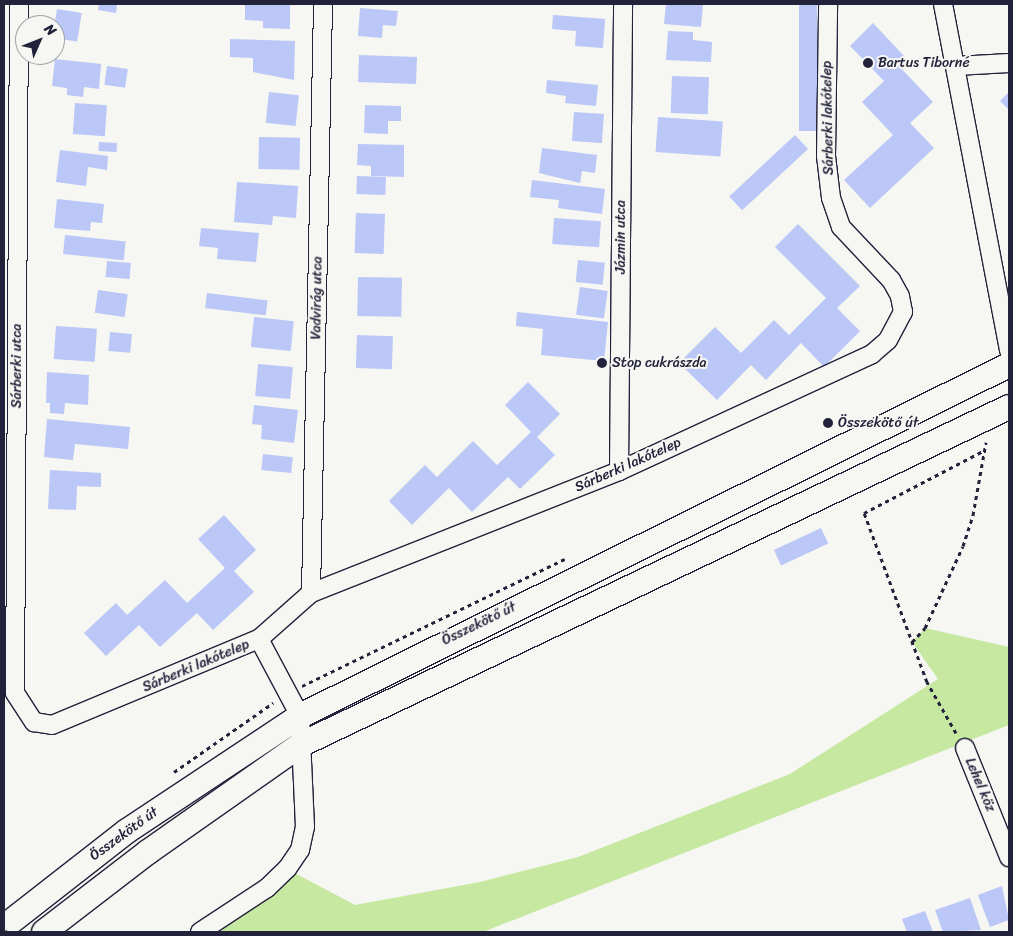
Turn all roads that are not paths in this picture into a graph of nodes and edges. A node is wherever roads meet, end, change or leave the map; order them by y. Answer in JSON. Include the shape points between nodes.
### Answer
{"nodes":[{"id":1,"x":19,"y":4,"type":"edge"},
{"id":2,"x":323,"y":4,"type":"edge"},
{"id":3,"x":623,"y":4,"type":"edge"},
{"id":4,"x":828,"y":4,"type":"edge"},
{"id":5,"x":943,"y":4,"type":"edge"},
{"id":6,"x":1009,"y":63,"type":"edge"},
{"id":7,"x":956,"y":66,"type":"junction"},
{"id":8,"x":1009,"y":351,"type":"edge"},
{"id":9,"x":1009,"y":365,"type":"edge"},
{"id":10,"x":999,"y":412,"type":"edge"},
{"id":11,"x":619,"y":471,"type":"junction"},
{"id":12,"x":311,"y":593,"type":"junction"},
{"id":13,"x":259,"y":639,"type":"junction"},
{"id":14,"x":300,"y":716,"type":"junction"},
{"id":15,"x":34,"y":722,"type":"joint"},
{"id":16,"x":300,"y":745,"type":"junction"},
{"id":17,"x":965,"y":748,"type":"road end"},
{"id":18,"x":1002,"y":818,"type":"edge"},
{"id":19,"x":1009,"y":857,"type":"edge"},
{"id":20,"x":4,"y":927,"type":"edge"},
{"id":21,"x":44,"y":932,"type":"edge"},
{"id":22,"x":200,"y":932,"type":"edge"}],
"edges":[{"from":1,"to":15,"type":"street","name":"Sárberki utca","via":[[15,692]]},
{"from":2,"to":12,"type":"street","name":"Vadvirág utca"},
{"from":3,"to":11,"type":"street","name":"Jázmin utca"},
{"from":4,"to":11,"type":"street","name":"Sárberki lakótelep","via":[[826,156],[831,198],[841,227],[891,280],[900,296],[903,312],[898,328],[872,354]]},
{"from":5,"to":7,"type":"street"},
{"from":6,"to":7,"type":"street"},
{"from":7,"to":8,"type":"street"},
{"from":9,"to":14,"type":"street","name":"Összekötő út"},
{"from":10,"to":16,"type":"street","name":"Összekötő út"},
{"from":11,"to":12,"type":"street","name":"Sárberki lakótelep"},
{"from":12,"to":13,"type":"street","name":"Sárberki lakótelep"},
{"from":13,"to":14,"type":"street"},
{"from":13,"to":15,"type":"street","name":"Sárberki lakótelep","via":[[72,720],[52,725]]},
{"from":14,"to":16,"type":"street"},
{"from":14,"to":20,"type":"street","name":"Összekötő út","via":[[189,787]]},
{"from":16,"to":21,"type":"street","name":"Összekötő út","via":[[140,857]]},
{"from":16,"to":22,"type":"street","via":[[305,827],[300,850],[267,888]]},
{"from":17,"to":18,"type":"street","name":"Lehel köz"},
{"from":18,"to":19,"type":"street","name":"Lehel köz"}]}
